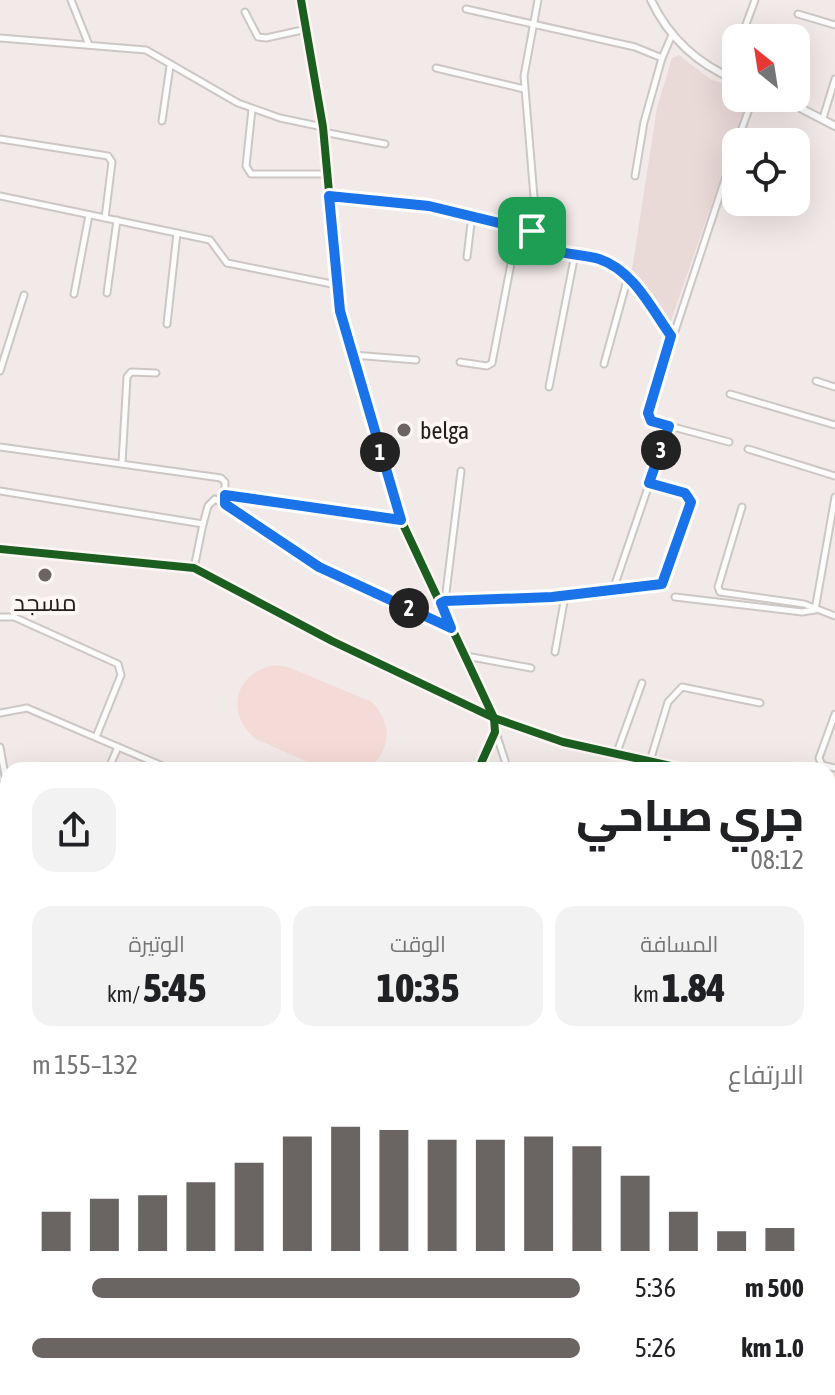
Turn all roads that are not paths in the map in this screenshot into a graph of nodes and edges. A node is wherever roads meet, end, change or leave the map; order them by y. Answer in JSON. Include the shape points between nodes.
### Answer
{"nodes":[{"id":1,"x":71,"y":0,"type":"edge"},
{"id":2,"x":301,"y":0,"type":"edge"},
{"id":3,"x":538,"y":0,"type":"edge"},
{"id":4,"x":651,"y":0,"type":"edge"},
{"id":5,"x":755,"y":0,"type":"edge"},
{"id":6,"x":466,"y":9,"type":"dead end"},
{"id":7,"x":245,"y":12,"type":"dead end"},
{"id":8,"x":798,"y":14,"type":"dead end"},
{"id":9,"x":532,"y":24,"type":"junction"},
{"id":10,"x":746,"y":24,"type":"edge"},
{"id":11,"x":835,"y":25,"type":"edge"},
{"id":12,"x":307,"y":29,"type":"junction"},
{"id":13,"x":672,"y":35,"type":"junction"},
{"id":14,"x":0,"y":38,"type":"edge"},
{"id":15,"x":89,"y":45,"type":"junction"},
{"id":16,"x":662,"y":58,"type":"junction"},
{"id":17,"x":170,"y":66,"type":"junction"},
{"id":18,"x":436,"y":68,"type":"dead end"},
{"id":19,"x":722,"y":73,"type":"edge"},
{"id":20,"x":835,"y":79,"type":"edge"},
{"id":21,"x":524,"y":89,"type":"junction"},
{"id":22,"x":252,"y":109,"type":"junction"},
{"id":23,"x":810,"y":112,"type":"edge"},
{"id":24,"x":823,"y":118,"type":"junction"},
{"id":25,"x":162,"y":121,"type":"dead end"},
{"id":26,"x":835,"y":126,"type":"edge"},
{"id":27,"x":323,"y":130,"type":"junction"},
{"id":28,"x":0,"y":139,"type":"edge"},
{"id":29,"x":385,"y":144,"type":"dead end"},
{"id":30,"x":327,"y":174,"type":"junction"},
{"id":31,"x":635,"y":176,"type":"dead end"},
{"id":32,"x":722,"y":188,"type":"edge"},
{"id":33,"x":0,"y":196,"type":"edge"},
{"id":34,"x":329,"y":196,"type":"junction"},
{"id":35,"x":89,"y":215,"type":"junction"},
{"id":36,"x":472,"y":215,"type":"junction"},
{"id":37,"x":105,"y":218,"type":"junction"},
{"id":38,"x":117,"y":220,"type":"junction"},
{"id":39,"x":518,"y":227,"type":"junction"},
{"id":40,"x":532,"y":231,"type":"junction"},
{"id":41,"x":177,"y":233,"type":"junction"},
{"id":42,"x":575,"y":254,"type":"junction"},
{"id":43,"x":467,"y":257,"type":"dead end"},
{"id":44,"x":628,"y":277,"type":"junction"},
{"id":45,"x":337,"y":285,"type":"junction"},
{"id":46,"x":107,"y":293,"type":"dead end"},
{"id":47,"x":74,"y":294,"type":"dead end"},
{"id":48,"x":24,"y":295,"type":"dead end"},
{"id":49,"x":167,"y":324,"type":"dead end"},
{"id":50,"x":671,"y":336,"type":"junction"},
{"id":51,"x":353,"y":355,"type":"junction"},
{"id":52,"x":416,"y":360,"type":"dead end"},
{"id":53,"x":460,"y":362,"type":"dead end"},
{"id":54,"x":604,"y":364,"type":"dead end"},
{"id":55,"x":0,"y":371,"type":"edge"},
{"id":56,"x":156,"y":373,"type":"dead end"},
{"id":57,"x":816,"y":381,"type":"dead end"},
{"id":58,"x":549,"y":387,"type":"dead end"},
{"id":59,"x":835,"y":387,"type":"edge"},
{"id":60,"x":730,"y":394,"type":"dead end"},
{"id":61,"x":835,"y":425,"type":"edge"},
{"id":62,"x":669,"y":426,"type":"junction"},
{"id":63,"x":729,"y":442,"type":"dead end"},
{"id":64,"x":0,"y":447,"type":"edge"},
{"id":65,"x":748,"y":449,"type":"dead end"},
{"id":66,"x":122,"y":463,"type":"junction"},
{"id":67,"x":461,"y":471,"type":"dead end"},
{"id":68,"x":835,"y":476,"type":"edge"},
{"id":69,"x":649,"y":483,"type":"junction"},
{"id":70,"x":0,"y":491,"type":"edge"},
{"id":71,"x":225,"y":495,"type":"junction"},
{"id":72,"x":835,"y":497,"type":"edge"},
{"id":73,"x":225,"y":504,"type":"junction"},
{"id":74,"x":742,"y":507,"type":"dead end"},
{"id":75,"x":401,"y":520,"type":"junction"},
{"id":76,"x":203,"y":524,"type":"junction"},
{"id":77,"x":0,"y":549,"type":"edge"},
{"id":78,"x":194,"y":568,"type":"junction"},
{"id":79,"x":613,"y":590,"type":"junction"},
{"id":80,"x":565,"y":596,"type":"junction"},
{"id":81,"x":675,"y":597,"type":"dead end"},
{"id":82,"x":443,"y":602,"type":"junction"},
{"id":83,"x":815,"y":610,"type":"junction"},
{"id":84,"x":835,"y":616,"type":"edge"},
{"id":85,"x":0,"y":617,"type":"edge"},
{"id":86,"x":451,"y":628,"type":"junction"},
{"id":87,"x":555,"y":652,"type":"dead end"},
{"id":88,"x":465,"y":656,"type":"junction"},
{"id":89,"x":531,"y":668,"type":"dead end"},
{"id":90,"x":642,"y":683,"type":"dead end"},
{"id":91,"x":760,"y":703,"type":"dead end"},
{"id":92,"x":0,"y":713,"type":"edge"},
{"id":93,"x":835,"y":714,"type":"edge"},
{"id":94,"x":494,"y":718,"type":"junction"},
{"id":95,"x":495,"y":732,"type":"junction"},
{"id":96,"x":96,"y":737,"type":"junction"},
{"id":97,"x":118,"y":747,"type":"junction"},
{"id":98,"x":616,"y":755,"type":"junction"},
{"id":99,"x":650,"y":761,"type":"junction"},
{"id":100,"x":111,"y":762,"type":"edge"},
{"id":101,"x":153,"y":762,"type":"edge"},
{"id":102,"x":482,"y":762,"type":"edge"},
{"id":103,"x":505,"y":762,"type":"edge"},
{"id":104,"x":654,"y":762,"type":"edge"},
{"id":105,"x":821,"y":762,"type":"edge"}],
"edges":[{"from":1,"to":15,"type":"street"},
{"from":2,"to":12,"type":"street"},
{"from":3,"to":9,"type":"street"},
{"from":4,"to":13,"type":"street"},
{"from":5,"to":10,"type":"street"},
{"from":6,"to":9,"type":"street"},
{"from":7,"to":12,"type":"street","via":[[258,37]]},
{"from":8,"to":11,"type":"street"},
{"from":9,"to":16,"type":"street"},
{"from":9,"to":21,"type":"street"},
{"from":12,"to":27,"type":"street"},
{"from":13,"to":16,"type":"street"},
{"from":13,"to":19,"type":"street","via":[[701,62]]},
{"from":14,"to":15,"type":"street"},
{"from":15,"to":17,"type":"street","via":[[146,50]]},
{"from":16,"to":31,"type":"street"},
{"from":17,"to":22,"type":"street"},
{"from":17,"to":25,"type":"street"},
{"from":18,"to":21,"type":"street"},
{"from":20,"to":24,"type":"street"},
{"from":21,"to":40,"type":"street"},
{"from":22,"to":27,"type":"street"},
{"from":22,"to":30,"type":"street","via":[[246,166],[251,174]]},
{"from":23,"to":24,"type":"street"},
{"from":24,"to":26,"type":"street"},
{"from":27,"to":29,"type":"street"},
{"from":27,"to":30,"type":"street"},
{"from":28,"to":37,"type":"street","via":[[108,156],[112,162]]},
{"from":30,"to":34,"type":"street"},
{"from":32,"to":50,"type":"street"},
{"from":33,"to":35,"type":"street"},
{"from":34,"to":36,"type":"street"},
{"from":34,"to":45,"type":"street"},
{"from":35,"to":37,"type":"street"},
{"from":35,"to":47,"type":"street"},
{"from":36,"to":39,"type":"street"},
{"from":36,"to":43,"type":"street"},
{"from":37,"to":38,"type":"street"},
{"from":38,"to":41,"type":"street"},
{"from":38,"to":46,"type":"street"},
{"from":39,"to":40,"type":"street"},
{"from":39,"to":53,"type":"street","via":[[492,363]]},
{"from":40,"to":42,"type":"street","via":[[537,244]]},
{"from":41,"to":45,"type":"street","via":[[213,242],[227,263]]},
{"from":41,"to":49,"type":"street"},
{"from":42,"to":44,"type":"street","via":[[612,265]]},
{"from":42,"to":58,"type":"street"},
{"from":44,"to":50,"type":"street"},
{"from":44,"to":54,"type":"street"},
{"from":45,"to":51,"type":"street"},
{"from":48,"to":55,"type":"street"},
{"from":50,"to":62,"type":"street","via":[[648,413],[651,421]]},
{"from":51,"to":52,"type":"street"},
{"from":51,"to":75,"type":"street"},
{"from":56,"to":66,"type":"street","via":[[131,372],[127,377]]},
{"from":57,"to":59,"type":"street"},
{"from":60,"to":61,"type":"street"},
{"from":62,"to":63,"type":"street"},
{"from":62,"to":69,"type":"street"},
{"from":64,"to":66,"type":"street"},
{"from":65,"to":68,"type":"street"},
{"from":66,"to":71,"type":"street","via":[[221,478]]},
{"from":67,"to":82,"type":"street"},
{"from":69,"to":79,"type":"street"},
{"from":69,"to":79,"type":"street","via":[[690,497],[665,581]]},
{"from":70,"to":76,"type":"street"},
{"from":71,"to":73,"type":"street"},
{"from":71,"to":75,"type":"street"},
{"from":72,"to":83,"type":"street"},
{"from":73,"to":76,"type":"street","via":[[210,502]]},
{"from":73,"to":86,"type":"street","via":[[319,567]]},
{"from":74,"to":83,"type":"street","via":[[719,590]]},
{"from":75,"to":82,"type":"street"},
{"from":76,"to":78,"type":"street"},
{"from":77,"to":78,"type":"street"},
{"from":78,"to":94,"type":"street"},
{"from":79,"to":80,"type":"street"},
{"from":80,"to":82,"type":"street"},
{"from":80,"to":87,"type":"street"},
{"from":81,"to":83,"type":"street"},
{"from":82,"to":86,"type":"street"},
{"from":83,"to":84,"type":"street"},
{"from":85,"to":96,"type":"street","via":[[14,617],[118,664],[121,675]]},
{"from":86,"to":88,"type":"street"},
{"from":88,"to":89,"type":"street"},
{"from":88,"to":94,"type":"street"},
{"from":90,"to":98,"type":"street"},
{"from":91,"to":99,"type":"street","via":[[682,687],[668,702]]},
{"from":92,"to":96,"type":"street","via":[[27,708]]},
{"from":93,"to":105,"type":"street"},
{"from":94,"to":95,"type":"street"},
{"from":94,"to":98,"type":"street"},
{"from":95,"to":102,"type":"street"},
{"from":95,"to":103,"type":"street"},
{"from":96,"to":97,"type":"street"},
{"from":97,"to":100,"type":"street"},
{"from":97,"to":101,"type":"street"},
{"from":98,"to":99,"type":"street"},
{"from":99,"to":104,"type":"street"}]}
